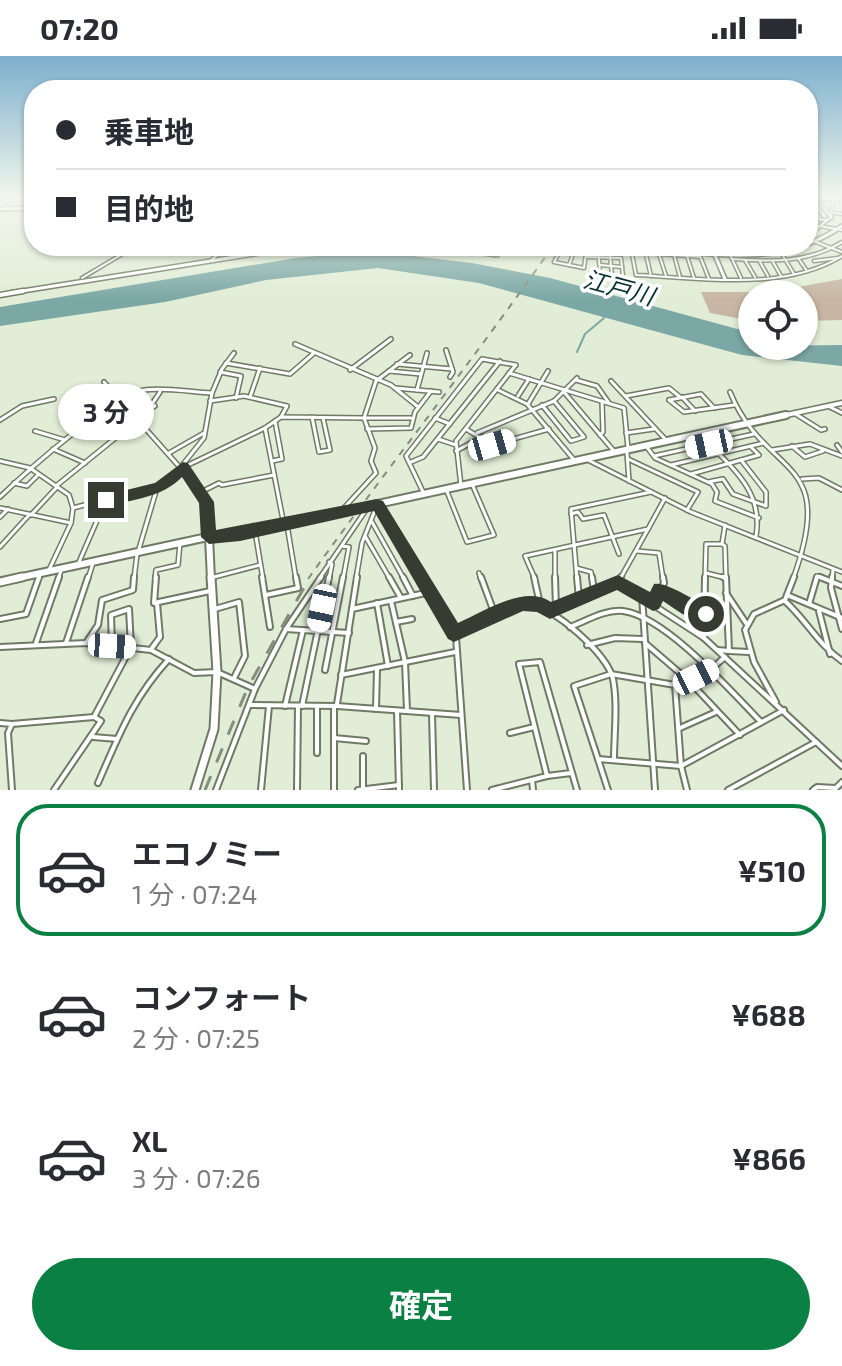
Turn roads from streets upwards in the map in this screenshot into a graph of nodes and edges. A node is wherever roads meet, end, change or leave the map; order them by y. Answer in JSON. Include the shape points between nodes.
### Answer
{"nodes":[{"id":1,"x":834,"y":232,"type":"edge"},
{"id":2,"x":842,"y":242,"type":"edge"},
{"id":3,"x":818,"y":243,"type":"joint"},
{"id":4,"x":832,"y":248,"type":"junction"},
{"id":5,"x":818,"y":252,"type":"edge"},
{"id":6,"x":841,"y":255,"type":"edge"},
{"id":7,"x":119,"y":256,"type":"edge"},
{"id":8,"x":217,"y":256,"type":"edge"},
{"id":9,"x":248,"y":256,"type":"edge"},
{"id":10,"x":557,"y":256,"type":"edge"},
{"id":11,"x":572,"y":256,"type":"edge"},
{"id":12,"x":599,"y":256,"type":"junction"},
{"id":13,"x":632,"y":256,"type":"edge"},
{"id":14,"x":647,"y":256,"type":"edge"},
{"id":15,"x":660,"y":256,"type":"edge"},
{"id":16,"x":674,"y":256,"type":"edge"},
{"id":17,"x":687,"y":256,"type":"joint"},
{"id":18,"x":715,"y":256,"type":"edge"},
{"id":19,"x":730,"y":256,"type":"edge"},
{"id":20,"x":783,"y":256,"type":"edge"},
{"id":21,"x":806,"y":256,"type":"edge"},
{"id":22,"x":811,"y":256,"type":"edge"},
{"id":23,"x":587,"y":257,"type":"joint"},
{"id":24,"x":610,"y":257,"type":"junction"},
{"id":25,"x":700,"y":257,"type":"joint"},
{"id":26,"x":621,"y":258,"type":"joint"},
{"id":27,"x":798,"y":258,"type":"junction"},
{"id":28,"x":732,"y":259,"type":"junction"},
{"id":29,"x":785,"y":259,"type":"junction"},
{"id":30,"x":745,"y":260,"type":"junction"},
{"id":31,"x":759,"y":260,"type":"junction"},
{"id":32,"x":772,"y":260,"type":"junction"},
{"id":33,"x":814,"y":261,"type":"junction"},
{"id":34,"x":208,"y":263,"type":"junction"},
{"id":35,"x":600,"y":265,"type":"junction"},
{"id":36,"x":568,"y":266,"type":"junction"},
{"id":37,"x":611,"y":266,"type":"junction"},
{"id":38,"x":622,"y":267,"type":"junction"},
{"id":39,"x":819,"y":267,"type":"junction"},
{"id":40,"x":807,"y":271,"type":"junction"},
{"id":41,"x":600,"y":274,"type":"dead end"},
{"id":42,"x":794,"y":274,"type":"junction"},
{"id":43,"x":612,"y":275,"type":"dead end"},
{"id":44,"x":623,"y":276,"type":"dead end"},
{"id":45,"x":651,"y":276,"type":"junction"},
{"id":46,"x":666,"y":276,"type":"junction"},
{"id":47,"x":768,"y":276,"type":"junction"},
{"id":48,"x":781,"y":276,"type":"junction"},
{"id":49,"x":680,"y":277,"type":"junction"},
{"id":50,"x":755,"y":277,"type":"junction"},
{"id":51,"x":694,"y":278,"type":"junction"},
{"id":52,"x":741,"y":278,"type":"junction"},
{"id":53,"x":709,"y":279,"type":"junction"},
{"id":54,"x":725,"y":279,"type":"junction"},
{"id":55,"x":94,"y":281,"type":"junction"},
{"id":56,"x":0,"y":295,"type":"edge"},
{"id":57,"x":391,"y":339,"type":"dead end"},
{"id":58,"x":295,"y":344,"type":"dead end"},
{"id":59,"x":446,"y":350,"type":"dead end"},
{"id":60,"x":234,"y":353,"type":"dead end"},
{"id":61,"x":427,"y":353,"type":"dead end"},
{"id":62,"x":313,"y":354,"type":"junction"},
{"id":63,"x":410,"y":355,"type":"dead end"},
{"id":64,"x":500,"y":361,"type":"junction"},
{"id":65,"x":226,"y":363,"type":"junction"},
{"id":66,"x":397,"y":364,"type":"junction"},
{"id":67,"x":423,"y":367,"type":"junction"},
{"id":68,"x":260,"y":368,"type":"junction"},
{"id":69,"x":452,"y":369,"type":"junction"},
{"id":70,"x":350,"y":370,"type":"junction"},
{"id":71,"x":389,"y":371,"type":"junction"},
{"id":72,"x":548,"y":371,"type":"dead end"},
{"id":73,"x":220,"y":372,"type":"junction"},
{"id":74,"x":509,"y":373,"type":"junction"},
{"id":75,"x":421,"y":374,"type":"junction"},
{"id":76,"x":450,"y":377,"type":"dead end"},
{"id":77,"x":529,"y":379,"type":"junction"},
{"id":78,"x":378,"y":380,"type":"junction"},
{"id":79,"x":611,"y":381,"type":"dead end"},
{"id":80,"x":104,"y":382,"type":"dead end"},
{"id":81,"x":541,"y":383,"type":"junction"},
{"id":82,"x":394,"y":388,"type":"junction"},
{"id":83,"x":417,"y":390,"type":"junction"},
{"id":84,"x":498,"y":390,"type":"junction"},
{"id":85,"x":431,"y":391,"type":"junction"},
{"id":86,"x":565,"y":391,"type":"junction"},
{"id":87,"x":160,"y":392,"type":"junction"},
{"id":88,"x":439,"y":392,"type":"dead end"},
{"id":89,"x":730,"y":392,"type":"dead end"},
{"id":90,"x":136,"y":393,"type":"junction"},
{"id":91,"x":212,"y":393,"type":"junction"},
{"id":92,"x":626,"y":396,"type":"junction"},
{"id":93,"x":250,"y":397,"type":"junction"},
{"id":94,"x":518,"y":397,"type":"junction"},
{"id":95,"x":681,"y":397,"type":"junction"},
{"id":96,"x":236,"y":398,"type":"junction"},
{"id":97,"x":54,"y":399,"type":"dead end"},
{"id":98,"x":121,"y":399,"type":"junction"},
{"id":99,"x":210,"y":401,"type":"junction"},
{"id":100,"x":554,"y":401,"type":"junction"},
{"id":101,"x":602,"y":401,"type":"junction"},
{"id":102,"x":609,"y":403,"type":"junction"},
{"id":103,"x":842,"y":403,"type":"edge"},
{"id":104,"x":152,"y":404,"type":"junction"},
{"id":105,"x":542,"y":405,"type":"junction"},
{"id":106,"x":734,"y":405,"type":"junction"},
{"id":107,"x":417,"y":406,"type":"junction"},
{"id":108,"x":530,"y":406,"type":"junction"},
{"id":109,"x":827,"y":406,"type":"junction"},
{"id":110,"x":714,"y":408,"type":"junction"},
{"id":111,"x":133,"y":411,"type":"junction"},
{"id":112,"x":695,"y":411,"type":"junction"},
{"id":113,"x":794,"y":413,"type":"junction"},
{"id":114,"x":842,"y":413,"type":"edge"},
{"id":115,"x":95,"y":417,"type":"junction"},
{"id":116,"x":281,"y":417,"type":"junction"},
{"id":117,"x":312,"y":417,"type":"junction"},
{"id":118,"x":323,"y":417,"type":"junction"},
{"id":119,"x":138,"y":418,"type":"junction"},
{"id":120,"x":364,"y":418,"type":"junction"},
{"id":121,"x":411,"y":418,"type":"junction"},
{"id":122,"x":435,"y":418,"type":"junction"},
{"id":123,"x":0,"y":420,"type":"edge"},
{"id":124,"x":275,"y":421,"type":"junction"},
{"id":125,"x":744,"y":423,"type":"junction"},
{"id":126,"x":450,"y":424,"type":"junction"},
{"id":127,"x":116,"y":425,"type":"junction"},
{"id":128,"x":265,"y":428,"type":"junction"},
{"id":129,"x":655,"y":428,"type":"junction"},
{"id":130,"x":127,"y":429,"type":"junction"},
{"id":131,"x":367,"y":429,"type":"junction"},
{"id":132,"x":466,"y":429,"type":"junction"},
{"id":133,"x":549,"y":429,"type":"junction"},
{"id":134,"x":825,"y":429,"type":"dead end"},
{"id":135,"x":35,"y":431,"type":"dead end"},
{"id":136,"x":206,"y":432,"type":"junction"},
{"id":137,"x":326,"y":433,"type":"junction"},
{"id":138,"x":477,"y":433,"type":"junction"},
{"id":139,"x":626,"y":433,"type":"junction"},
{"id":140,"x":699,"y":434,"type":"junction"},
{"id":141,"x":754,"y":434,"type":"junction"},
{"id":142,"x":316,"y":435,"type":"junction"},
{"id":143,"x":600,"y":435,"type":"junction"},
{"id":144,"x":482,"y":437,"type":"junction"},
{"id":145,"x":438,"y":439,"type":"junction"},
{"id":146,"x":65,"y":440,"type":"junction"},
{"id":147,"x":667,"y":441,"type":"junction"},
{"id":148,"x":764,"y":443,"type":"junction"},
{"id":149,"x":709,"y":444,"type":"junction"},
{"id":150,"x":645,"y":445,"type":"junction"},
{"id":151,"x":837,"y":445,"type":"dead end"},
{"id":152,"x":792,"y":446,"type":"junction"},
{"id":153,"x":751,"y":447,"type":"junction"},
{"id":154,"x":456,"y":448,"type":"junction"},
{"id":155,"x":53,"y":449,"type":"junction"},
{"id":156,"x":772,"y":450,"type":"junction"},
{"id":157,"x":826,"y":450,"type":"junction"},
{"id":158,"x":615,"y":452,"type":"junction"},
{"id":159,"x":169,"y":453,"type":"junction"},
{"id":160,"x":628,"y":453,"type":"junction"},
{"id":161,"x":842,"y":454,"type":"edge"},
{"id":162,"x":719,"y":455,"type":"junction"},
{"id":163,"x":654,"y":456,"type":"junction"},
{"id":164,"x":585,"y":458,"type":"junction"},
{"id":165,"x":741,"y":460,"type":"junction"},
{"id":166,"x":0,"y":461,"type":"edge"},
{"id":167,"x":272,"y":461,"type":"junction"},
{"id":168,"x":575,"y":461,"type":"junction"},
{"id":169,"x":410,"y":462,"type":"junction"},
{"id":170,"x":85,"y":463,"type":"junction"},
{"id":171,"x":671,"y":465,"type":"junction"},
{"id":172,"x":729,"y":465,"type":"junction"},
{"id":173,"x":183,"y":467,"type":"junction"},
{"id":174,"x":30,"y":468,"type":"junction"},
{"id":175,"x":39,"y":474,"type":"junction"},
{"id":176,"x":691,"y":474,"type":"junction"},
{"id":177,"x":274,"y":475,"type":"junction"},
{"id":178,"x":802,"y":479,"type":"junction"},
{"id":179,"x":629,"y":481,"type":"junction"},
{"id":180,"x":708,"y":482,"type":"junction"},
{"id":181,"x":14,"y":483,"type":"junction"},
{"id":182,"x":472,"y":484,"type":"junction"},
{"id":183,"x":461,"y":486,"type":"junction"},
{"id":184,"x":57,"y":487,"type":"junction"},
{"id":185,"x":157,"y":488,"type":"junction"},
{"id":186,"x":446,"y":489,"type":"junction"},
{"id":187,"x":842,"y":490,"type":"edge"},
{"id":188,"x":201,"y":492,"type":"junction"},
{"id":189,"x":652,"y":492,"type":"junction"},
{"id":190,"x":424,"y":494,"type":"junction"},
{"id":191,"x":0,"y":497,"type":"edge"},
{"id":192,"x":665,"y":498,"type":"junction"},
{"id":193,"x":106,"y":500,"type":"junction"},
{"id":194,"x":756,"y":503,"type":"junction"},
{"id":195,"x":377,"y":505,"type":"junction"},
{"id":196,"x":368,"y":507,"type":"junction"},
{"id":197,"x":0,"y":508,"type":"edge"},
{"id":198,"x":73,"y":508,"type":"junction"},
{"id":199,"x":8,"y":509,"type":"junction"},
{"id":200,"x":687,"y":510,"type":"junction"},
{"id":201,"x":341,"y":512,"type":"junction"},
{"id":202,"x":30,"y":514,"type":"junction"},
{"id":203,"x":571,"y":514,"type":"junction"},
{"id":204,"x":0,"y":517,"type":"edge"},
{"id":205,"x":759,"y":518,"type":"junction"},
{"id":206,"x":371,"y":521,"type":"junction"},
{"id":207,"x":71,"y":523,"type":"junction"},
{"id":208,"x":285,"y":524,"type":"junction"},
{"id":209,"x":725,"y":525,"type":"junction"},
{"id":210,"x":648,"y":529,"type":"junction"},
{"id":211,"x":255,"y":531,"type":"junction"},
{"id":212,"x":365,"y":536,"type":"junction"},
{"id":213,"x":615,"y":536,"type":"junction"},
{"id":214,"x":756,"y":536,"type":"junction"},
{"id":215,"x":209,"y":537,"type":"junction"},
{"id":216,"x":180,"y":543,"type":"junction"},
{"id":217,"x":722,"y":544,"type":"junction"},
{"id":218,"x":341,"y":546,"type":"junction"},
{"id":219,"x":0,"y":547,"type":"edge"},
{"id":220,"x":574,"y":547,"type":"junction"},
{"id":221,"x":555,"y":551,"type":"junction"},
{"id":222,"x":636,"y":551,"type":"junction"},
{"id":223,"x":138,"y":552,"type":"junction"},
{"id":224,"x":619,"y":554,"type":"dead end"},
{"id":225,"x":799,"y":556,"type":"junction"},
{"id":226,"x":93,"y":562,"type":"junction"},
{"id":227,"x":329,"y":562,"type":"junction"},
{"id":228,"x":78,"y":565,"type":"junction"},
{"id":229,"x":260,"y":565,"type":"junction"},
{"id":230,"x":576,"y":568,"type":"junction"},
{"id":231,"x":62,"y":569,"type":"junction"},
{"id":232,"x":833,"y":569,"type":"junction"},
{"id":233,"x":44,"y":572,"type":"junction"},
{"id":234,"x":842,"y":572,"type":"edge"},
{"id":235,"x":479,"y":573,"type":"dead end"},
{"id":236,"x":706,"y":573,"type":"junction"},
{"id":237,"x":210,"y":578,"type":"junction"},
{"id":238,"x":726,"y":578,"type":"junction"},
{"id":239,"x":831,"y":581,"type":"junction"},
{"id":240,"x":0,"y":582,"type":"edge"},
{"id":241,"x":618,"y":582,"type":"junction"},
{"id":242,"x":842,"y":586,"type":"edge"},
{"id":243,"x":660,"y":589,"type":"junction"},
{"id":244,"x":210,"y":591,"type":"junction"},
{"id":245,"x":430,"y":592,"type":"junction"},
{"id":246,"x":594,"y":592,"type":"junction"},
{"id":247,"x":726,"y":593,"type":"junction"},
{"id":248,"x":266,"y":595,"type":"junction"},
{"id":249,"x":413,"y":596,"type":"junction"},
{"id":250,"x":642,"y":596,"type":"junction"},
{"id":251,"x":401,"y":598,"type":"junction"},
{"id":252,"x":786,"y":598,"type":"junction"},
{"id":253,"x":579,"y":599,"type":"junction"},
{"id":254,"x":391,"y":601,"type":"junction"},
{"id":255,"x":157,"y":603,"type":"junction"},
{"id":256,"x":377,"y":603,"type":"junction"},
{"id":257,"x":653,"y":603,"type":"junction"},
{"id":258,"x":706,"y":603,"type":"junction"},
{"id":259,"x":540,"y":604,"type":"junction"},
{"id":260,"x":809,"y":604,"type":"junction"},
{"id":261,"x":725,"y":608,"type":"junction"},
{"id":262,"x":352,"y":609,"type":"junction"},
{"id":263,"x":819,"y":609,"type":"junction"},
{"id":264,"x":211,"y":610,"type":"junction"},
{"id":265,"x":553,"y":610,"type":"junction"},
{"id":266,"x":706,"y":614,"type":"junction"},
{"id":267,"x":495,"y":615,"type":"junction"},
{"id":268,"x":643,"y":617,"type":"junction"},
{"id":269,"x":840,"y":618,"type":"edge"},
{"id":270,"x":0,"y":619,"type":"edge"},
{"id":271,"x":412,"y":619,"type":"dead end"},
{"id":272,"x":396,"y":622,"type":"junction"},
{"id":273,"x":746,"y":623,"type":"junction"},
{"id":274,"x":270,"y":627,"type":"dead end"},
{"id":275,"x":570,"y":627,"type":"junction"},
{"id":276,"x":286,"y":629,"type":"junction"},
{"id":277,"x":842,"y":629,"type":"edge"},
{"id":278,"x":303,"y":630,"type":"junction"},
{"id":279,"x":318,"y":631,"type":"junction"},
{"id":280,"x":332,"y":632,"type":"junction"},
{"id":281,"x":349,"y":633,"type":"junction"},
{"id":282,"x":454,"y":633,"type":"junction"},
{"id":283,"x":704,"y":638,"type":"junction"},
{"id":284,"x":644,"y":641,"type":"junction"},
{"id":285,"x":36,"y":643,"type":"junction"},
{"id":286,"x":66,"y":643,"type":"junction"},
{"id":287,"x":86,"y":643,"type":"junction"},
{"id":288,"x":587,"y":645,"type":"junction"},
{"id":289,"x":112,"y":646,"type":"junction"},
{"id":290,"x":0,"y":647,"type":"edge"},
{"id":291,"x":131,"y":647,"type":"junction"},
{"id":292,"x":151,"y":650,"type":"junction"},
{"id":293,"x":718,"y":650,"type":"junction"},
{"id":294,"x":729,"y":651,"type":"junction"},
{"id":295,"x":457,"y":652,"type":"junction"},
{"id":296,"x":750,"y":652,"type":"junction"},
{"id":297,"x":830,"y":654,"type":"junction"},
{"id":298,"x":725,"y":657,"type":"junction"},
{"id":299,"x":169,"y":659,"type":"junction"},
{"id":300,"x":842,"y":661,"type":"edge"},
{"id":301,"x":405,"y":662,"type":"junction"},
{"id":302,"x":388,"y":666,"type":"junction"},
{"id":303,"x":377,"y":668,"type":"junction"},
{"id":304,"x":325,"y":670,"type":"dead end"},
{"id":305,"x":710,"y":670,"type":"junction"},
{"id":306,"x":217,"y":672,"type":"junction"},
{"id":307,"x":611,"y":674,"type":"junction"},
{"id":308,"x":341,"y":675,"type":"junction"},
{"id":309,"x":234,"y":679,"type":"junction"},
{"id":310,"x":688,"y":680,"type":"junction"},
{"id":311,"x":647,"y":682,"type":"junction"},
{"id":312,"x":675,"y":685,"type":"junction"},
{"id":313,"x":255,"y":689,"type":"junction"},
{"id":314,"x":776,"y":702,"type":"junction"},
{"id":315,"x":250,"y":705,"type":"junction"},
{"id":316,"x":269,"y":706,"type":"junction"},
{"id":317,"x":285,"y":706,"type":"junction"},
{"id":318,"x":300,"y":706,"type":"junction"},
{"id":319,"x":317,"y":706,"type":"junction"},
{"id":320,"x":336,"y":706,"type":"junction"},
{"id":321,"x":376,"y":709,"type":"junction"},
{"id":322,"x":784,"y":710,"type":"junction"},
{"id":323,"x":397,"y":711,"type":"junction"},
{"id":324,"x":407,"y":711,"type":"junction"},
{"id":325,"x":718,"y":711,"type":"junction"},
{"id":326,"x":432,"y":713,"type":"junction"},
{"id":327,"x":461,"y":715,"type":"junction"},
{"id":328,"x":94,"y":717,"type":"junction"},
{"id":329,"x":761,"y":722,"type":"junction"},
{"id":330,"x":0,"y":723,"type":"edge"},
{"id":331,"x":12,"y":724,"type":"junction"},
{"id":332,"x":534,"y":727,"type":"junction"},
{"id":333,"x":680,"y":728,"type":"junction"},
{"id":334,"x":510,"y":733,"type":"dead end"},
{"id":335,"x":91,"y":736,"type":"junction"},
{"id":336,"x":740,"y":736,"type":"junction"},
{"id":337,"x":334,"y":738,"type":"junction"},
{"id":338,"x":117,"y":739,"type":"junction"},
{"id":339,"x":366,"y":741,"type":"dead end"},
{"id":340,"x":816,"y":742,"type":"junction"},
{"id":341,"x":317,"y":753,"type":"dead end"},
{"id":342,"x":363,"y":756,"type":"dead end"},
{"id":343,"x":598,"y":759,"type":"junction"},
{"id":344,"x":614,"y":760,"type":"junction"},
{"id":345,"x":653,"y":763,"type":"junction"},
{"id":346,"x":681,"y":766,"type":"junction"},
{"id":347,"x":842,"y":766,"type":"edge"},
{"id":348,"x":571,"y":773,"type":"junction"},
{"id":349,"x":547,"y":776,"type":"junction"},
{"id":350,"x":532,"y":780,"type":"junction"},
{"id":351,"x":842,"y":782,"type":"edge"},
{"id":352,"x":98,"y":783,"type":"dead end"},
{"id":353,"x":399,"y":788,"type":"edge"},
{"id":354,"x":837,"y":789,"type":"edge"},
{"id":355,"x":12,"y":790,"type":"edge"},
{"id":356,"x":54,"y":790,"type":"edge"},
{"id":357,"x":195,"y":790,"type":"edge"},
{"id":358,"x":216,"y":790,"type":"edge"},
{"id":359,"x":261,"y":790,"type":"edge"},
{"id":360,"x":297,"y":790,"type":"edge"},
{"id":361,"x":334,"y":790,"type":"edge"},
{"id":362,"x":360,"y":790,"type":"edge"},
{"id":363,"x":434,"y":790,"type":"edge"},
{"id":364,"x":467,"y":790,"type":"edge"},
{"id":365,"x":492,"y":790,"type":"edge"},
{"id":366,"x":533,"y":790,"type":"edge"},
{"id":367,"x":577,"y":790,"type":"edge"},
{"id":368,"x":608,"y":790,"type":"edge"},
{"id":369,"x":655,"y":790,"type":"edge"},
{"id":370,"x":687,"y":790,"type":"edge"},
{"id":371,"x":728,"y":790,"type":"edge"},
{"id":372,"x":813,"y":790,"type":"edge"}],
"edges":[{"from":1,"to":3,"type":"street"},
{"from":2,"to":4,"type":"street"},
{"from":3,"to":4,"type":"street"},
{"from":4,"to":5,"type":"street"},
{"from":4,"to":6,"type":"street"},
{"from":6,"to":33,"type":"street"},
{"from":6,"to":39,"type":"street"},
{"from":7,"to":55,"type":"street","via":[[82,278]]},
{"from":8,"to":34,"type":"street"},
{"from":9,"to":34,"type":"street"},
{"from":10,"to":36,"type":"street","via":[[554,262]]},
{"from":11,"to":36,"type":"street"},
{"from":12,"to":23,"type":"street"},
{"from":12,"to":24,"type":"street"},
{"from":12,"to":35,"type":"street"},
{"from":13,"to":45,"type":"street","via":[[636,275]]},
{"from":14,"to":45,"type":"street"},
{"from":15,"to":46,"type":"street"},
{"from":16,"to":49,"type":"street"},
{"from":17,"to":25,"type":"street"},
{"from":17,"to":51,"type":"street"},
{"from":18,"to":54,"type":"street"},
{"from":19,"to":28,"type":"street"},
{"from":20,"to":29,"type":"street"},
{"from":21,"to":27,"type":"street"},
{"from":22,"to":33,"type":"street"},
{"from":23,"to":36,"type":"street","via":[[584,268]]},
{"from":24,"to":26,"type":"street"},
{"from":24,"to":37,"type":"street"},
{"from":25,"to":53,"type":"street"},
{"from":26,"to":38,"type":"street"},
{"from":27,"to":29,"type":"street"},
{"from":27,"to":40,"type":"street"},
{"from":28,"to":30,"type":"street"},
{"from":28,"to":52,"type":"street"},
{"from":29,"to":32,"type":"street"},
{"from":29,"to":42,"type":"street"},
{"from":30,"to":31,"type":"street"},
{"from":30,"to":50,"type":"street"},
{"from":31,"to":32,"type":"street"},
{"from":31,"to":47,"type":"street"},
{"from":32,"to":48,"type":"street"},
{"from":33,"to":39,"type":"street"},
{"from":34,"to":55,"type":"street"},
{"from":35,"to":37,"type":"street"},
{"from":35,"to":41,"type":"street"},
{"from":37,"to":38,"type":"street"},
{"from":37,"to":43,"type":"street"},
{"from":38,"to":44,"type":"street"},
{"from":39,"to":40,"type":"street"},
{"from":40,"to":42,"type":"street"},
{"from":42,"to":48,"type":"street"},
{"from":45,"to":46,"type":"street"},
{"from":46,"to":49,"type":"street"},
{"from":47,"to":48,"type":"street"},
{"from":47,"to":50,"type":"street"},
{"from":49,"to":51,"type":"street"},
{"from":50,"to":52,"type":"street"},
{"from":51,"to":53,"type":"street"},
{"from":52,"to":54,"type":"street"},
{"from":53,"to":54,"type":"street"},
{"from":55,"to":56,"type":"street"},
{"from":57,"to":70,"type":"street"},
{"from":58,"to":62,"type":"street"},
{"from":59,"to":69,"type":"street"},
{"from":60,"to":65,"type":"street"},
{"from":61,"to":67,"type":"street"},
{"from":62,"to":68,"type":"street","via":[[292,374]]},
{"from":62,"to":70,"type":"street"},
{"from":63,"to":66,"type":"street"},
{"from":64,"to":74,"type":"street","via":[[516,364]]},
{"from":64,"to":122,"type":"street","via":[[482,359]]},
{"from":64,"to":126,"type":"street"},
{"from":65,"to":68,"type":"street"},
{"from":65,"to":73,"type":"street"},
{"from":66,"to":67,"type":"street"},
{"from":66,"to":71,"type":"street"},
{"from":67,"to":69,"type":"street"},
{"from":67,"to":75,"type":"street"},
{"from":68,"to":93,"type":"street"},
{"from":69,"to":76,"type":"street"},
{"from":70,"to":78,"type":"street"},
{"from":71,"to":75,"type":"street"},
{"from":71,"to":78,"type":"street"},
{"from":72,"to":81,"type":"street"},
{"from":73,"to":91,"type":"street"},
{"from":73,"to":96,"type":"street","via":[[241,376]]},
{"from":74,"to":77,"type":"street"},
{"from":74,"to":84,"type":"street"},
{"from":75,"to":83,"type":"street"},
{"from":77,"to":81,"type":"street"},
{"from":77,"to":94,"type":"street"},
{"from":78,"to":82,"type":"street"},
{"from":78,"to":120,"type":"street"},
{"from":79,"to":92,"type":"street"},
{"from":80,"to":98,"type":"street"},
{"from":81,"to":86,"type":"street"},
{"from":81,"to":108,"type":"street"},
{"from":82,"to":83,"type":"street"},
{"from":82,"to":107,"type":"street"},
{"from":83,"to":85,"type":"street"},
{"from":84,"to":94,"type":"street"},
{"from":84,"to":132,"type":"street"},
{"from":85,"to":88,"type":"street"},
{"from":85,"to":107,"type":"street"},
{"from":86,"to":100,"type":"street"},
{"from":86,"to":101,"type":"street"},
{"from":86,"to":102,"type":"street","via":[[577,379],[597,386]]},
{"from":86,"to":143,"type":"street"},
{"from":87,"to":90,"type":"street"},
{"from":87,"to":91,"type":"street"},
{"from":87,"to":104,"type":"street"},
{"from":89,"to":106,"type":"street"},
{"from":90,"to":98,"type":"street"},
{"from":90,"to":104,"type":"street"},
{"from":91,"to":99,"type":"street"},
{"from":92,"to":95,"type":"street","via":[[667,388]]},
{"from":92,"to":129,"type":"street"},
{"from":93,"to":96,"type":"street"},
{"from":93,"to":116,"type":"street","via":[[287,406]]},
{"from":94,"to":108,"type":"street"},
{"from":95,"to":110,"type":"street","via":[[701,394]]},
{"from":95,"to":112,"type":"street"},
{"from":95,"to":112,"type":"street","via":[[669,400],[682,412]]},
{"from":96,"to":99,"type":"street"},
{"from":97,"to":123,"type":"street","via":[[22,406]]},
{"from":98,"to":111,"type":"street"},
{"from":98,"to":115,"type":"street"},
{"from":99,"to":136,"type":"street"},
{"from":100,"to":105,"type":"street"},
{"from":100,"to":105,"type":"street","via":[[584,437],[571,441]]},
{"from":101,"to":102,"type":"street"},
{"from":101,"to":143,"type":"street"},
{"from":102,"to":139,"type":"street","via":[[624,409]]},
{"from":103,"to":109,"type":"street"},
{"from":104,"to":119,"type":"street"},
{"from":105,"to":108,"type":"street"},
{"from":106,"to":110,"type":"street"},
{"from":106,"to":125,"type":"street"},
{"from":107,"to":121,"type":"street"},
{"from":108,"to":133,"type":"street"},
{"from":108,"to":138,"type":"street"},
{"from":109,"to":113,"type":"street"},
{"from":109,"to":114,"type":"street"},
{"from":110,"to":112,"type":"street"},
{"from":111,"to":119,"type":"street"},
{"from":111,"to":127,"type":"street"},
{"from":113,"to":125,"type":"street"},
{"from":113,"to":134,"type":"street"},
{"from":115,"to":127,"type":"street"},
{"from":115,"to":146,"type":"street"},
{"from":116,"to":117,"type":"street"},
{"from":116,"to":124,"type":"street"},
{"from":117,"to":118,"type":"street"},
{"from":117,"to":142,"type":"street"},
{"from":118,"to":120,"type":"street"},
{"from":118,"to":137,"type":"street"},
{"from":119,"to":130,"type":"street"},
{"from":119,"to":159,"type":"street"},
{"from":120,"to":121,"type":"street"},
{"from":120,"to":131,"type":"street"},
{"from":121,"to":131,"type":"street","via":[[411,428]]},
{"from":122,"to":126,"type":"street"},
{"from":122,"to":169,"type":"street","via":[[406,456]]},
{"from":124,"to":128,"type":"street"},
{"from":124,"to":167,"type":"street","via":[[282,459]]},
{"from":125,"to":140,"type":"street"},
{"from":125,"to":141,"type":"street"},
{"from":126,"to":145,"type":"street"},
{"from":127,"to":130,"type":"street"},
{"from":128,"to":167,"type":"street"},
{"from":128,"to":173,"type":"street"},
{"from":129,"to":139,"type":"street"},
{"from":129,"to":147,"type":"street"},
{"from":130,"to":170,"type":"street"},
{"from":131,"to":201,"type":"street","via":[[375,448],[371,461],[376,473]]},
{"from":132,"to":138,"type":"street"},
{"from":132,"to":154,"type":"street"},
{"from":133,"to":144,"type":"street","via":[[492,445]]},
{"from":133,"to":168,"type":"street"},
{"from":135,"to":146,"type":"street"},
{"from":136,"to":159,"type":"street"},
{"from":136,"to":173,"type":"street"},
{"from":137,"to":142,"type":"street"},
{"from":137,"to":142,"type":"street","via":[[330,450],[319,452]]},
{"from":138,"to":144,"type":"street"},
{"from":139,"to":160,"type":"street"},
{"from":140,"to":147,"type":"street"},
{"from":140,"to":149,"type":"street"},
{"from":141,"to":148,"type":"street"},
{"from":141,"to":149,"type":"street"},
{"from":143,"to":158,"type":"street"},
{"from":144,"to":154,"type":"street"},
{"from":145,"to":154,"type":"street"},
{"from":145,"to":169,"type":"street","via":[[423,457]]},
{"from":146,"to":155,"type":"street"},
{"from":147,"to":150,"type":"street"},
{"from":148,"to":153,"type":"street"},
{"from":148,"to":156,"type":"street"},
{"from":149,"to":162,"type":"street"},
{"from":149,"to":163,"type":"street"},
{"from":150,"to":160,"type":"street"},
{"from":150,"to":163,"type":"street"},
{"from":151,"to":161,"type":"street"},
{"from":152,"to":156,"type":"street"},
{"from":152,"to":157,"type":"street","via":[[810,444]]},
{"from":152,"to":157,"type":"street","via":[[805,457]]},
{"from":153,"to":162,"type":"street"},
{"from":153,"to":165,"type":"street","via":[[759,455]]},
{"from":154,"to":183,"type":"street"},
{"from":155,"to":170,"type":"street"},
{"from":155,"to":174,"type":"street"},
{"from":156,"to":178,"type":"street"},
{"from":157,"to":161,"type":"street"},
{"from":158,"to":160,"type":"street"},
{"from":158,"to":164,"type":"street"},
{"from":159,"to":173,"type":"street"},
{"from":160,"to":179,"type":"street"},
{"from":160,"to":200,"type":"street","via":[[698,492]]},
{"from":162,"to":171,"type":"street"},
{"from":162,"to":172,"type":"street"},
{"from":163,"to":171,"type":"street"},
{"from":164,"to":168,"type":"street"},
{"from":164,"to":179,"type":"street"},
{"from":165,"to":172,"type":"street"},
{"from":165,"to":194,"type":"street","via":[[766,492],[766,506]]},
{"from":166,"to":174,"type":"street"},
{"from":167,"to":177,"type":"street"},
{"from":168,"to":182,"type":"street"},
{"from":169,"to":190,"type":"street"},
{"from":170,"to":184,"type":"street"},
{"from":171,"to":176,"type":"street"},
{"from":172,"to":176,"type":"street"},
{"from":172,"to":194,"type":"street"},
{"from":173,"to":185,"type":"street"},
{"from":173,"to":188,"type":"street"},
{"from":174,"to":175,"type":"street"},
{"from":174,"to":181,"type":"street"},
{"from":175,"to":181,"type":"street","via":[[27,486]]},
{"from":175,"to":184,"type":"street"},
{"from":176,"to":180,"type":"street"},
{"from":177,"to":188,"type":"street","via":[[219,483]]},
{"from":177,"to":208,"type":"street"},
{"from":178,"to":187,"type":"street","via":[[819,478]]},
{"from":178,"to":225,"type":"street","via":[[809,506]]},
{"from":179,"to":189,"type":"street"},
{"from":180,"to":194,"type":"street","via":[[723,479],[733,494]]},
{"from":180,"to":205,"type":"street","via":[[717,492],[715,501]]},
{"from":181,"to":191,"type":"street"},
{"from":182,"to":183,"type":"street"},
{"from":182,"to":186,"type":"street","via":[[494,535],[467,542]]},
{"from":183,"to":186,"type":"street"},
{"from":184,"to":198,"type":"street","via":[[69,495]]},
{"from":184,"to":202,"type":"street"},
{"from":185,"to":193,"type":"street"},
{"from":185,"to":223,"type":"street"},
{"from":186,"to":190,"type":"street"},
{"from":188,"to":215,"type":"street","via":[[209,509]]},
{"from":189,"to":192,"type":"street"},
{"from":189,"to":203,"type":"street","via":[[571,509]]},
{"from":190,"to":195,"type":"street"},
{"from":192,"to":200,"type":"street"},
{"from":192,"to":210,"type":"street"},
{"from":193,"to":198,"type":"street"},
{"from":193,"to":228,"type":"street"},
{"from":194,"to":205,"type":"street"},
{"from":195,"to":196,"type":"street"},
{"from":195,"to":206,"type":"street"},
{"from":195,"to":245,"type":"street"},
{"from":196,"to":201,"type":"street"},
{"from":196,"to":218,"type":"street"},
{"from":197,"to":199,"type":"street"},
{"from":198,"to":207,"type":"street"},
{"from":199,"to":202,"type":"street"},
{"from":199,"to":204,"type":"street"},
{"from":200,"to":209,"type":"street"},
{"from":201,"to":208,"type":"street"},
{"from":202,"to":207,"type":"street"},
{"from":202,"to":219,"type":"street"},
{"from":203,"to":213,"type":"street","via":[[578,512],[583,519],[604,515]]},
{"from":203,"to":220,"type":"street"},
{"from":205,"to":214,"type":"street"},
{"from":206,"to":212,"type":"street"},
{"from":206,"to":249,"type":"street"},
{"from":207,"to":233,"type":"street"},
{"from":208,"to":211,"type":"street"},
{"from":208,"to":248,"type":"street","via":[[298,588]]},
{"from":209,"to":214,"type":"street"},
{"from":209,"to":217,"type":"street"},
{"from":210,"to":213,"type":"street"},
{"from":210,"to":222,"type":"street"},
{"from":211,"to":215,"type":"street"},
{"from":211,"to":229,"type":"street"},
{"from":212,"to":251,"type":"street"},
{"from":212,"to":262,"type":"street"},
{"from":213,"to":220,"type":"street"},
{"from":213,"to":224,"type":"street"},
{"from":214,"to":225,"type":"street"},
{"from":215,"to":216,"type":"street"},
{"from":215,"to":237,"type":"street"},
{"from":216,"to":223,"type":"street"},
{"from":216,"to":255,"type":"street","via":[[178,565],[156,570]]},
{"from":217,"to":236,"type":"street","via":[[706,544]]},
{"from":217,"to":238,"type":"street"},
{"from":218,"to":227,"type":"street"},
{"from":218,"to":280,"type":"street","via":[[349,547]]},
{"from":220,"to":221,"type":"street"},
{"from":220,"to":230,"type":"street"},
{"from":221,"to":259,"type":"street","via":[[525,556]]},
{"from":221,"to":265,"type":"street"},
{"from":222,"to":241,"type":"street"},
{"from":222,"to":243,"type":"street","via":[[659,553],[664,583]]},
{"from":223,"to":226,"type":"street"},
{"from":223,"to":287,"type":"street","via":[[133,590],[102,600],[98,625]]},
{"from":225,"to":232,"type":"street"},
{"from":225,"to":252,"type":"street"},
{"from":226,"to":228,"type":"street"},
{"from":226,"to":286,"type":"street"},
{"from":227,"to":276,"type":"street"},
{"from":227,"to":279,"type":"street"},
{"from":228,"to":231,"type":"street"},
{"from":229,"to":237,"type":"street"},
{"from":229,"to":248,"type":"street"},
{"from":230,"to":246,"type":"street","via":[[591,572]]},
{"from":230,"to":253,"type":"street"},
{"from":231,"to":233,"type":"street"},
{"from":231,"to":285,"type":"street"},
{"from":232,"to":234,"type":"street"},
{"from":232,"to":239,"type":"street"},
{"from":233,"to":240,"type":"street"},
{"from":233,"to":270,"type":"street","via":[[26,614]]},
{"from":235,"to":267,"type":"street"},
{"from":236,"to":238,"type":"street"},
{"from":236,"to":258,"type":"street"},
{"from":237,"to":244,"type":"street"},
{"from":238,"to":247,"type":"street"},
{"from":239,"to":242,"type":"street"},
{"from":239,"to":260,"type":"street","via":[[817,576]]},
{"from":239,"to":269,"type":"street"},
{"from":241,"to":246,"type":"street"},
{"from":241,"to":250,"type":"street"},
{"from":243,"to":257,"type":"street"},
{"from":243,"to":266,"type":"street"},
{"from":244,"to":255,"type":"street"},
{"from":244,"to":264,"type":"street"},
{"from":245,"to":249,"type":"street"},
{"from":245,"to":282,"type":"street"},
{"from":246,"to":253,"type":"street"},
{"from":247,"to":261,"type":"street"},
{"from":247,"to":273,"type":"street"},
{"from":248,"to":274,"type":"street"},
{"from":249,"to":251,"type":"street"},
{"from":250,"to":257,"type":"street"},
{"from":250,"to":268,"type":"street"},
{"from":251,"to":254,"type":"street"},
{"from":252,"to":260,"type":"street"},
{"from":252,"to":273,"type":"street"},
{"from":252,"to":297,"type":"street"},
{"from":253,"to":265,"type":"street"},
{"from":254,"to":256,"type":"street"},
{"from":254,"to":272,"type":"street"},
{"from":255,"to":292,"type":"street","via":[[160,637]]},
{"from":256,"to":262,"type":"street"},
{"from":256,"to":302,"type":"street"},
{"from":257,"to":283,"type":"street"},
{"from":258,"to":261,"type":"street"},
{"from":258,"to":266,"type":"street"},
{"from":259,"to":265,"type":"street"},
{"from":259,"to":267,"type":"street","via":[[522,604]]},
{"from":260,"to":263,"type":"street"},
{"from":261,"to":294,"type":"street"},
{"from":262,"to":281,"type":"street"},
{"from":263,"to":269,"type":"street"},
{"from":263,"to":297,"type":"street"},
{"from":264,"to":306,"type":"street"},
{"from":264,"to":309,"type":"street","via":[[239,602],[245,656]]},
{"from":265,"to":275,"type":"street"},
{"from":266,"to":283,"type":"street"},
{"from":267,"to":282,"type":"street"},
{"from":268,"to":275,"type":"street","via":[[610,612]]},
{"from":268,"to":284,"type":"street"},
{"from":268,"to":305,"type":"street"},
{"from":269,"to":277,"type":"street"},
{"from":271,"to":272,"type":"street"},
{"from":272,"to":301,"type":"street"},
{"from":273,"to":296,"type":"street"},
{"from":275,"to":288,"type":"street"},
{"from":276,"to":278,"type":"street"},
{"from":276,"to":313,"type":"street"},
{"from":278,"to":279,"type":"street"},
{"from":278,"to":317,"type":"street"},
{"from":279,"to":280,"type":"street"},
{"from":279,"to":318,"type":"street"},
{"from":280,"to":281,"type":"street"},
{"from":280,"to":304,"type":"street"},
{"from":281,"to":308,"type":"street"},
{"from":282,"to":295,"type":"street"},
{"from":283,"to":293,"type":"street"},
{"from":284,"to":288,"type":"street","via":[[615,638]]},
{"from":284,"to":310,"type":"street"},
{"from":284,"to":311,"type":"street"},
{"from":285,"to":286,"type":"street"},
{"from":285,"to":290,"type":"street"},
{"from":286,"to":287,"type":"street"},
{"from":287,"to":289,"type":"street"},
{"from":288,"to":307,"type":"street"},
{"from":289,"to":291,"type":"street"},
{"from":289,"to":291,"type":"street","via":[[111,615],[129,609]]},
{"from":291,"to":292,"type":"street"},
{"from":291,"to":328,"type":"street"},
{"from":292,"to":299,"type":"street"},
{"from":293,"to":294,"type":"street"},
{"from":293,"to":298,"type":"street"},
{"from":294,"to":296,"type":"street"},
{"from":295,"to":301,"type":"street"},
{"from":295,"to":327,"type":"street"},
{"from":296,"to":314,"type":"street"},
{"from":297,"to":300,"type":"street"},
{"from":298,"to":305,"type":"street"},
{"from":298,"to":314,"type":"street"},
{"from":299,"to":306,"type":"street","via":[[194,673]]},
{"from":299,"to":338,"type":"street","via":[[139,692]]},
{"from":301,"to":302,"type":"street"},
{"from":301,"to":324,"type":"street"},
{"from":302,"to":303,"type":"street"},
{"from":303,"to":308,"type":"street"},
{"from":303,"to":321,"type":"street"},
{"from":305,"to":310,"type":"street"},
{"from":305,"to":329,"type":"street"},
{"from":306,"to":309,"type":"street"},
{"from":306,"to":357,"type":"street","via":[[212,742]]},
{"from":307,"to":311,"type":"street"},
{"from":307,"to":343,"type":"street","via":[[574,686]]},
{"from":307,"to":344,"type":"street"},
{"from":308,"to":320,"type":"street"},
{"from":309,"to":313,"type":"street"},
{"from":310,"to":312,"type":"street"},
{"from":310,"to":325,"type":"street"},
{"from":311,"to":312,"type":"street"},
{"from":311,"to":345,"type":"street"},
{"from":312,"to":333,"type":"street"},
{"from":313,"to":315,"type":"street"},
{"from":314,"to":322,"type":"street"},
{"from":315,"to":316,"type":"street"},
{"from":315,"to":358,"type":"street"},
{"from":316,"to":317,"type":"street"},
{"from":316,"to":359,"type":"street"},
{"from":317,"to":318,"type":"street"},
{"from":318,"to":319,"type":"street"},
{"from":318,"to":360,"type":"street"},
{"from":319,"to":320,"type":"street"},
{"from":319,"to":341,"type":"street"},
{"from":320,"to":321,"type":"street"},
{"from":320,"to":337,"type":"street"},
{"from":321,"to":323,"type":"street"},
{"from":322,"to":329,"type":"street"},
{"from":322,"to":340,"type":"street"},
{"from":323,"to":324,"type":"street"},
{"from":323,"to":353,"type":"street"},
{"from":324,"to":326,"type":"street"},
{"from":325,"to":333,"type":"street"},
{"from":325,"to":336,"type":"street"},
{"from":326,"to":327,"type":"street"},
{"from":326,"to":363,"type":"street"},
{"from":327,"to":364,"type":"street"},
{"from":328,"to":331,"type":"street"},
{"from":328,"to":335,"type":"street","via":[[101,721]]},
{"from":329,"to":336,"type":"street"},
{"from":330,"to":331,"type":"street"},
{"from":331,"to":355,"type":"street"},
{"from":332,"to":334,"type":"street"},
{"from":332,"to":348,"type":"street","via":[[519,664],[540,662]]},
{"from":332,"to":349,"type":"street"},
{"from":333,"to":346,"type":"street"},
{"from":335,"to":338,"type":"street"},
{"from":335,"to":356,"type":"street"},
{"from":336,"to":346,"type":"street"},
{"from":337,"to":339,"type":"street"},
{"from":337,"to":361,"type":"street"},
{"from":338,"to":352,"type":"street"},
{"from":340,"to":347,"type":"street"},
{"from":340,"to":371,"type":"street"},
{"from":342,"to":362,"type":"street"},
{"from":343,"to":344,"type":"street"},
{"from":343,"to":368,"type":"street"},
{"from":344,"to":345,"type":"street"},
{"from":345,"to":346,"type":"street"},
{"from":345,"to":369,"type":"street"},
{"from":346,"to":370,"type":"street"},
{"from":348,"to":349,"type":"street"},
{"from":348,"to":367,"type":"street"},
{"from":349,"to":350,"type":"street"},
{"from":350,"to":365,"type":"street"},
{"from":350,"to":366,"type":"street"},
{"from":351,"to":354,"type":"street"},
{"from":353,"to":362,"type":"street"},
{"from":354,"to":372,"type":"street"}]}
